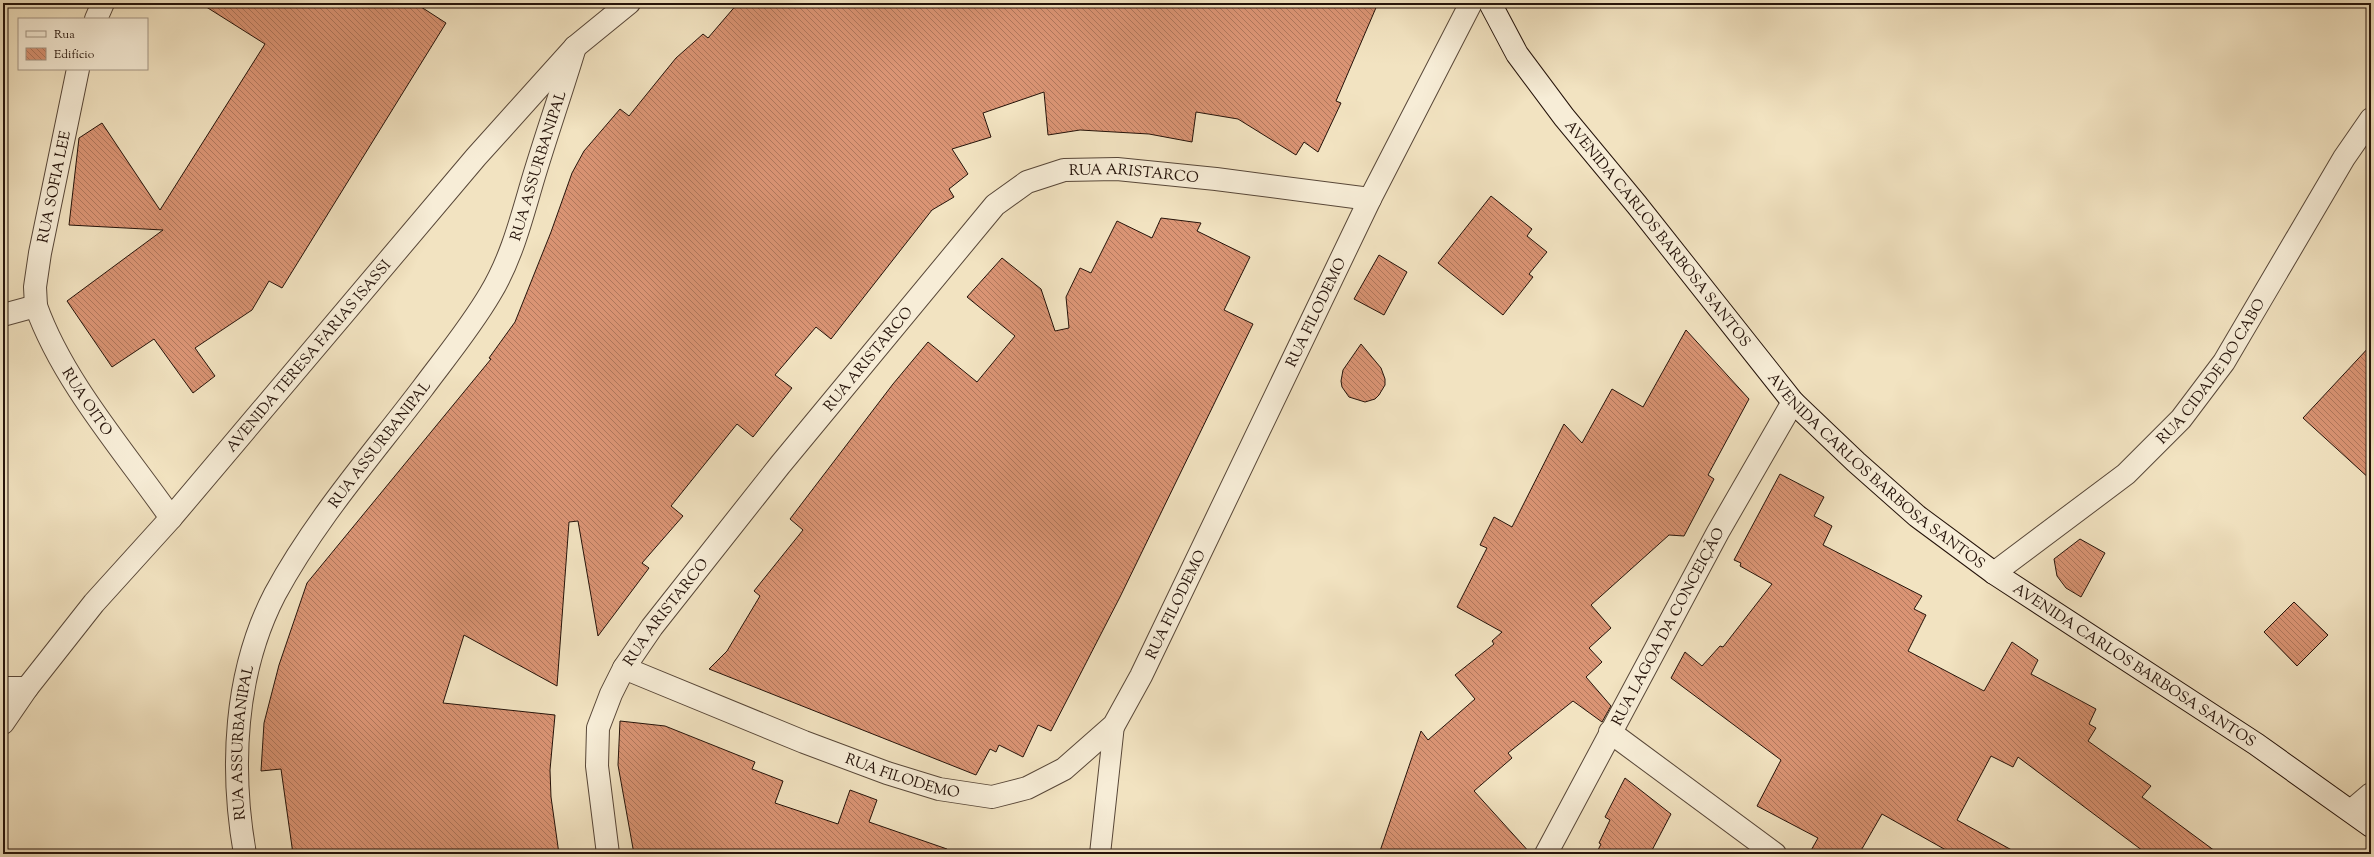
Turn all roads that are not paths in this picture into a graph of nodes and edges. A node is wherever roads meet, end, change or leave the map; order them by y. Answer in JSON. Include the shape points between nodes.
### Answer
{"nodes":[{"id":1,"x":103,"y":3,"type":"edge"},
{"id":2,"x":629,"y":3,"type":"edge"},
{"id":3,"x":1471,"y":3,"type":"edge"},
{"id":4,"x":1490,"y":3,"type":"edge"},
{"id":5,"x":96,"y":18,"type":"edge"},
{"id":6,"x":575,"y":47,"type":"junction"},
{"id":7,"x":78,"y":70,"type":"edge"},
{"id":8,"x":2371,"y":119,"type":"edge"},
{"id":9,"x":1370,"y":199,"type":"junction"},
{"id":10,"x":36,"y":306,"type":"junction"},
{"id":11,"x":3,"y":315,"type":"edge"},
{"id":12,"x":1793,"y":402,"type":"junction"},
{"id":13,"x":171,"y":518,"type":"junction"},
{"id":14,"x":1994,"y":573,"type":"junction"},
{"id":15,"x":624,"y":668,"type":"junction"},
{"id":16,"x":3,"y":688,"type":"edge"},
{"id":17,"x":27,"y":688,"type":"junction"},
{"id":18,"x":3,"y":723,"type":"edge"},
{"id":19,"x":1114,"y":725,"type":"junction"},
{"id":20,"x":1610,"y":732,"type":"junction"},
{"id":21,"x":2371,"y":794,"type":"edge"},
{"id":22,"x":2351,"y":811,"type":"junction"},
{"id":23,"x":2371,"y":826,"type":"edge"},
{"id":24,"x":245,"y":854,"type":"edge"},
{"id":25,"x":608,"y":854,"type":"edge"},
{"id":26,"x":1100,"y":854,"type":"edge"},
{"id":27,"x":1546,"y":854,"type":"edge"},
{"id":28,"x":1774,"y":854,"type":"edge"}],
"edges":[{"from":1,"to":5,"type":"street"},
{"from":2,"to":6,"type":"street","name":"AVENIDA TERESA FARIAS ISASSI"},
{"from":3,"to":9,"type":"street","name":"RUA FILODEMO"},
{"from":4,"to":12,"type":"street","name":"AVENIDA CARLOS BARBOSA SANTOS","via":[[1517,54],[1564,117],[1638,205]]},
{"from":6,"to":13,"type":"street","name":"AVENIDA TERESA FARIAS ISASSI","via":[[476,157]]},
{"from":6,"to":24,"type":"street","name":"RUA ASSURBANIPAL","via":[[516,237],[491,293],[462,337],[310,536],[275,596],[252,652],[240,706],[238,758],[239,818]]},
{"from":7,"to":10,"type":"street","name":"RUA SOFIA LEE","via":[[40,253],[35,287]]},
{"from":8,"to":14,"type":"street","name":"RUA CIDADE DO CABO","via":[[2344,158],[2224,362],[2181,419],[2126,474]]},
{"from":9,"to":15,"type":"street","name":"RUA ARISTARCO","via":[[1117,169],[1064,170],[1027,182],[995,205],[810,429],[652,627]]},
{"from":9,"to":19,"type":"street","name":"RUA FILODEMO","via":[[1141,676]]},
{"from":10,"to":11,"type":"street"},
{"from":10,"to":13,"type":"street","name":"RUA OITO","via":[[63,364]]},
{"from":12,"to":14,"type":"street","name":"AVENIDA CARLOS BARBOSA SANTOS","via":[[1917,516]]},
{"from":12,"to":20,"type":"street","name":"RUA LAGOA DA CONCEIÇÃO","via":[[1718,532]]},
{"from":13,"to":17,"type":"street","name":"AVENIDA TERESA FARIAS ISASSI","via":[[94,604]]},
{"from":14,"to":22,"type":"street","name":"AVENIDA CARLOS BARBOSA SANTOS","via":[[2256,744]]},
{"from":15,"to":19,"type":"street","name":"RUA FILODEMO","via":[[887,773],[939,789],[992,797],[1027,788],[1064,768]]},
{"from":15,"to":25,"type":"street","name":"RUA ARISTARCO","via":[[598,728],[597,766]]},
{"from":16,"to":17,"type":"street"},
{"from":17,"to":18,"type":"street","name":"AVENIDA TERESA FARIAS ISASSI"},
{"from":19,"to":26,"type":"lane"},
{"from":20,"to":27,"type":"street","name":"RUA LAGOA DA CONCEIÇÃO"},
{"from":20,"to":28,"type":"street"},
{"from":21,"to":22,"type":"street"},
{"from":22,"to":23,"type":"street","name":"AVENIDA CARLOS BARBOSA SANTOS"}]}
